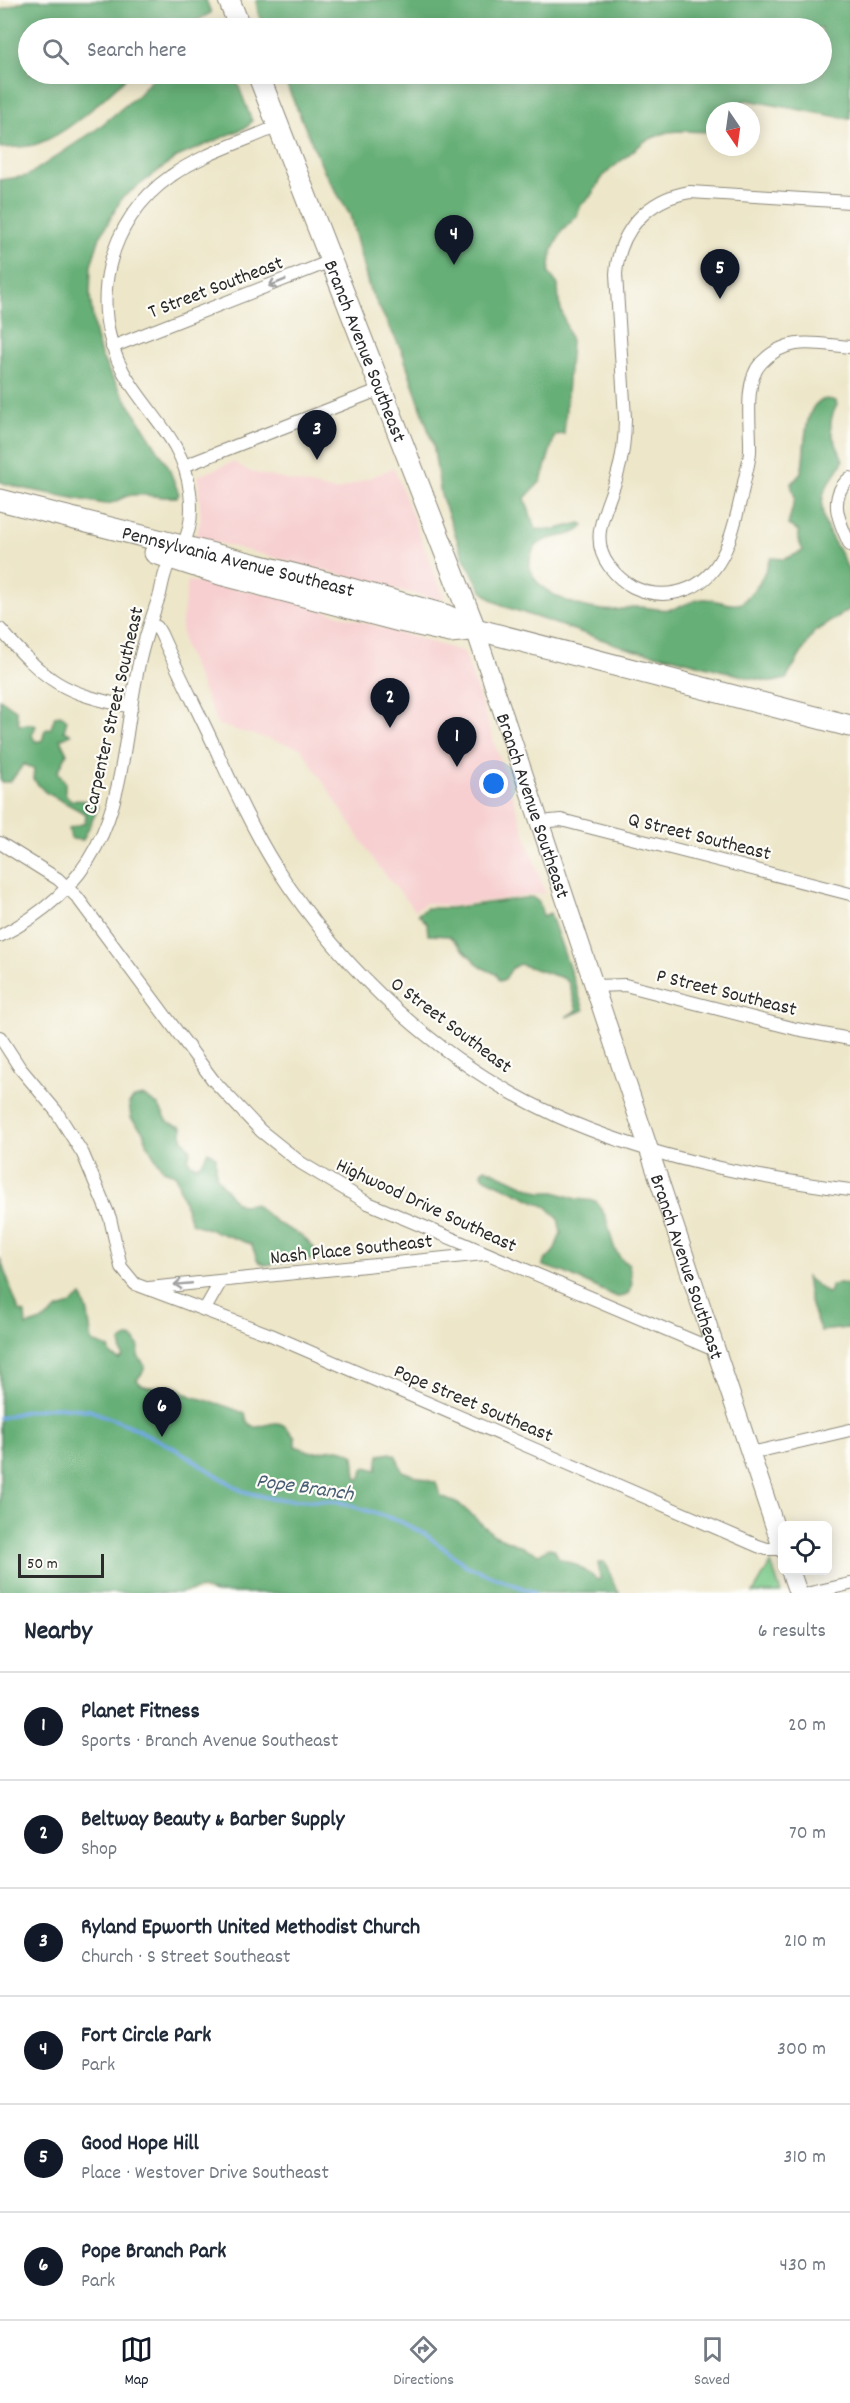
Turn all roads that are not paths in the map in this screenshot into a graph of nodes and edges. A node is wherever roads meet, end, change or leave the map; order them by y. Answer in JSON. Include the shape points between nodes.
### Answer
{"nodes":[{"id":1,"x":229,"y":0,"type":"edge"},
{"id":2,"x":236,"y":18,"type":"edge"},
{"id":3,"x":262,"y":84,"type":"edge"},
{"id":4,"x":278,"y":126,"type":"junction"},
{"id":5,"x":850,"y":202,"type":"edge"},
{"id":6,"x":331,"y":261,"type":"junction"},
{"id":7,"x":112,"y":346,"type":"junction"},
{"id":8,"x":850,"y":346,"type":"edge"},
{"id":9,"x":381,"y":389,"type":"junction"},
{"id":10,"x":184,"y":466,"type":"junction"},
{"id":11,"x":850,"y":478,"type":"edge"},
{"id":12,"x":0,"y":501,"type":"edge"},
{"id":13,"x":0,"y":515,"type":"edge"},
{"id":14,"x":850,"y":545,"type":"edge"},
{"id":15,"x":178,"y":551,"type":"junction"},
{"id":16,"x":150,"y":624,"type":"junction"},
{"id":17,"x":0,"y":629,"type":"edge"},
{"id":18,"x":476,"y":629,"type":"junction"},
{"id":19,"x":132,"y":707,"type":"junction"},
{"id":20,"x":850,"y":726,"type":"edge"},
{"id":21,"x":540,"y":822,"type":"junction"},
{"id":22,"x":0,"y":843,"type":"edge"},
{"id":23,"x":68,"y":887,"type":"junction"},
{"id":24,"x":850,"y":894,"type":"edge"},
{"id":25,"x":0,"y":936,"type":"edge"},
{"id":26,"x":595,"y":986,"type":"junction"},
{"id":27,"x":0,"y":1037,"type":"edge"},
{"id":28,"x":850,"y":1039,"type":"edge"},
{"id":29,"x":650,"y":1150,"type":"junction"},
{"id":30,"x":850,"y":1190,"type":"edge"},
{"id":31,"x":485,"y":1254,"type":"junction"},
{"id":32,"x":221,"y":1281,"type":"junction"},
{"id":33,"x":146,"y":1289,"type":"junction"},
{"id":34,"x":205,"y":1309,"type":"junction"},
{"id":35,"x":717,"y":1351,"type":"junction"},
{"id":36,"x":850,"y":1430,"type":"edge"},
{"id":37,"x":751,"y":1453,"type":"junction"},
{"id":38,"x":778,"y":1534,"type":"edge"},
{"id":39,"x":778,"y":1549,"type":"edge"},
{"id":40,"x":792,"y":1575,"type":"edge"},
{"id":41,"x":850,"y":1584,"type":"edge"},
{"id":42,"x":798,"y":1593,"type":"edge"},
{"id":43,"x":810,"y":1593,"type":"edge"}],
"edges":[{"from":1,"to":2,"type":"highway"},
{"from":3,"to":4,"type":"highway","name":"Branch Avenue Southeast"},
{"from":4,"to":6,"type":"highway","name":"Branch Avenue Southeast"},
{"from":4,"to":7,"type":"street","name":"Carpenter Street Southeast","via":[[173,174],[134,212],[118,239],[106,277],[104,309]]},
{"from":5,"to":8,"type":"street","via":[[690,192],[655,204],[630,229],[620,251],[616,274],[624,441],[618,474],[598,533],[605,560],[616,576],[651,594],[675,594],[704,580],[717,567],[734,529],[750,454],[751,385],[759,365],[775,351],[795,343]]},
{"from":6,"to":7,"type":"street","name":"T Street Southeast","one_way":true},
{"from":6,"to":9,"type":"highway","name":"Branch Avenue Southeast"},
{"from":7,"to":10,"type":"street","name":"Carpenter Street Southeast","via":[[133,387],[172,438]]},
{"from":9,"to":10,"type":"street"},
{"from":9,"to":18,"type":"highway","name":"Branch Avenue Southeast"},
{"from":10,"to":15,"type":"street","name":"Carpenter Street Southeast","via":[[191,508],[188,531]]},
{"from":11,"to":14,"type":"street","via":[[838,493],[836,510]]},
{"from":12,"to":15,"type":"highway","name":"Pennsylvania Avenue Southeast"},
{"from":13,"to":15,"type":"highway","name":"Pennsylvania Avenue Southeast"},
{"from":15,"to":16,"type":"street","name":"Carpenter Street Southeast","via":[[167,567]]},
{"from":15,"to":18,"type":"highway","name":"Pennsylvania Avenue Southeast","via":[[220,574],[399,621],[450,632]]},
{"from":16,"to":19,"type":"street","name":"Carpenter Street Southeast"},
{"from":16,"to":29,"type":"street","name":"O Street Southeast","via":[[161,634],[271,858],[313,919],[361,976],[408,1019],[496,1083],[556,1115]]},
{"from":17,"to":19,"type":"street","via":[[33,666],[56,684]]},
{"from":18,"to":20,"type":"highway","name":"Pennsylvania Avenue Southeast"},
{"from":18,"to":21,"type":"main road","name":"Branch Avenue Southeast"},
{"from":19,"to":23,"type":"street","name":"Carpenter Street Southeast","via":[[109,819],[90,858]]},
{"from":21,"to":24,"type":"street","name":"Q Street Southeast","via":[[561,820]]},
{"from":21,"to":26,"type":"main road","name":"Branch Avenue Southeast"},
{"from":22,"to":23,"type":"street","name":"Highwood Drive Southeast"},
{"from":23,"to":25,"type":"street","name":"Carpenter Street Southeast","via":[[40,912]]},
{"from":23,"to":31,"type":"street","name":"Highwood Drive Southeast","via":[[213,1080],[270,1139],[310,1170],[349,1193]]},
{"from":26,"to":28,"type":"street","name":"P Street Southeast","via":[[625,985]]},
{"from":26,"to":29,"type":"main road","name":"Branch Avenue Southeast"},
{"from":27,"to":33,"type":"street","via":[[77,1143],[108,1212],[123,1271]]},
{"from":29,"to":30,"type":"street","name":"O Street Southeast","via":[[758,1175]]},
{"from":29,"to":35,"type":"main road","name":"Branch Avenue Southeast"},
{"from":31,"to":32,"type":"street","name":"Nash Place Southeast"},
{"from":31,"to":35,"type":"street","name":"Highwood Drive Southeast"},
{"from":32,"to":33,"type":"street","name":"Nash Place Southeast","one_way":true},
{"from":32,"to":34,"type":"street"},
{"from":33,"to":34,"type":"street","name":"Pope Street Southeast"},
{"from":34,"to":39,"type":"street","name":"Pope Street Southeast","via":[[758,1546]]},
{"from":35,"to":37,"type":"main road","name":"Branch Avenue Southeast"},
{"from":36,"to":37,"type":"street"},
{"from":37,"to":38,"type":"main road","name":"Branch Avenue Southeast"},
{"from":40,"to":42,"type":"main road"},
{"from":41,"to":43,"type":"street"}]}
